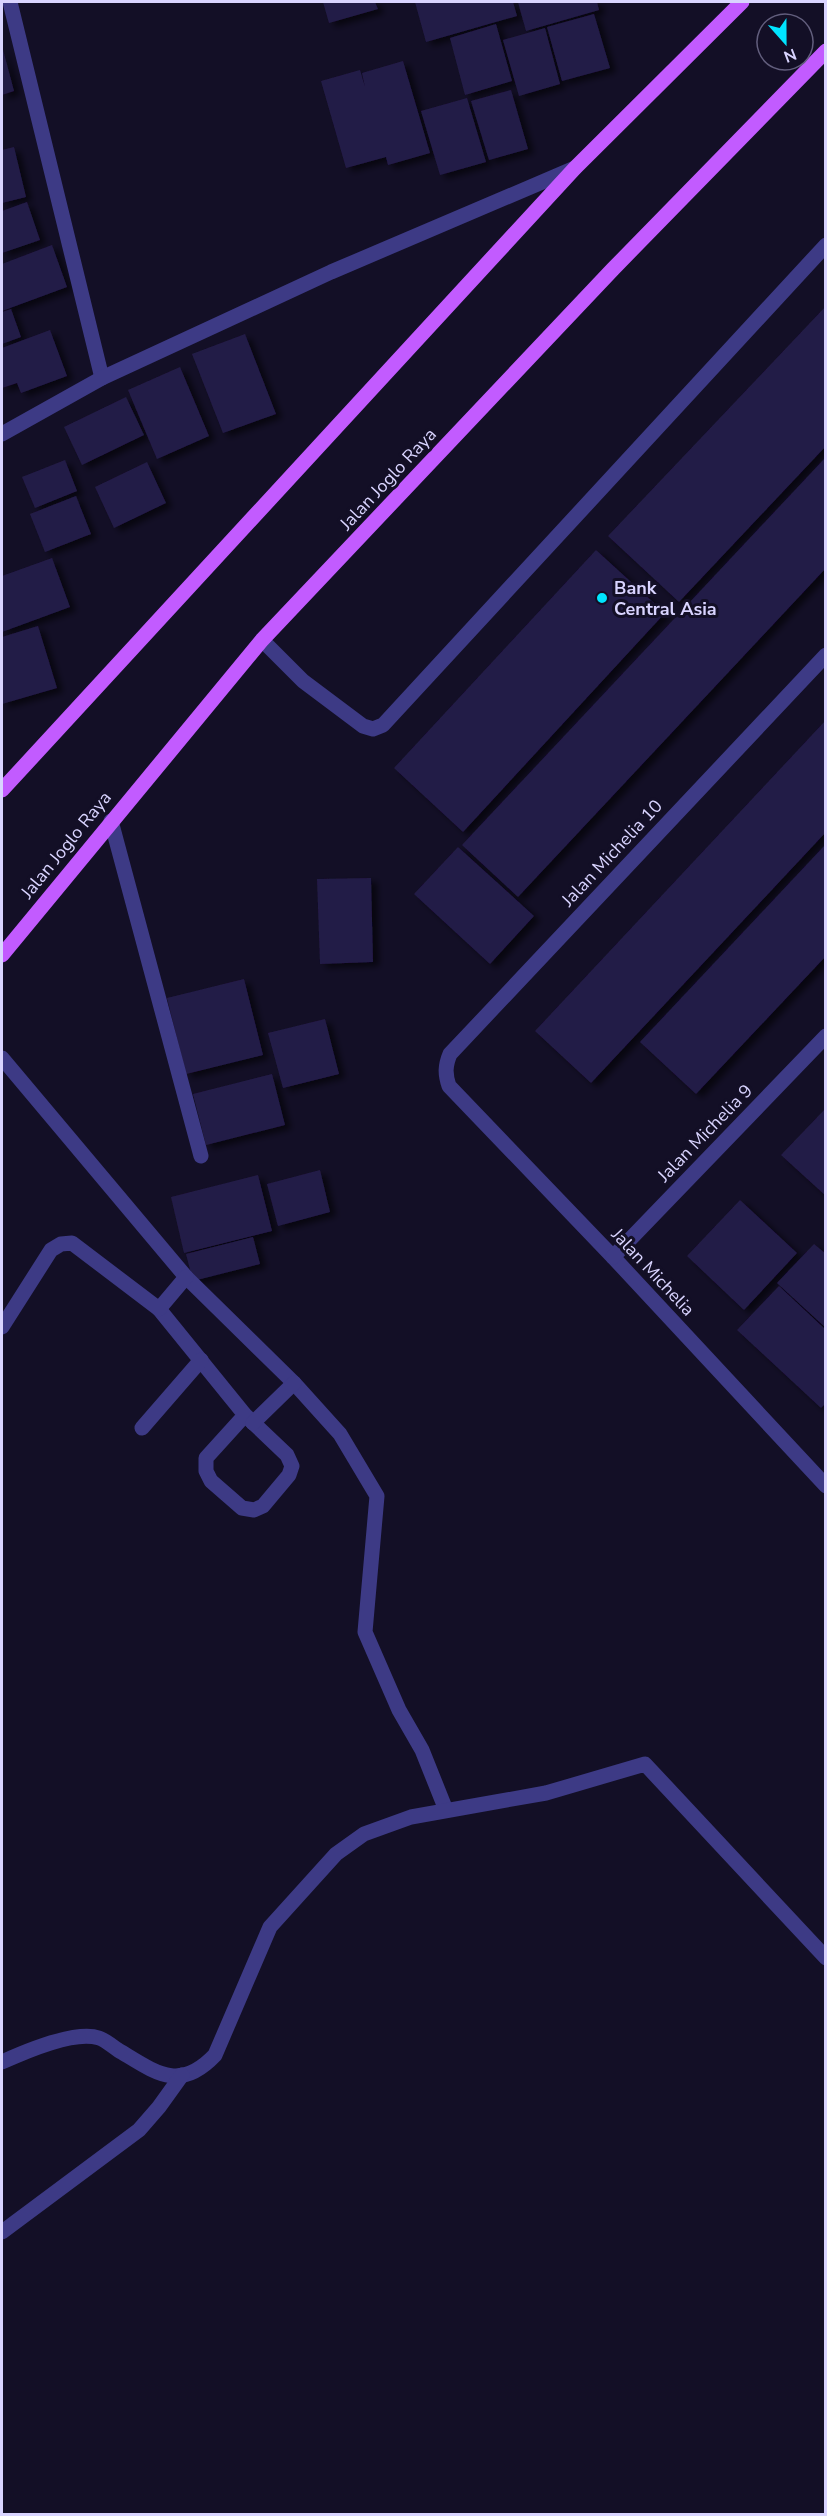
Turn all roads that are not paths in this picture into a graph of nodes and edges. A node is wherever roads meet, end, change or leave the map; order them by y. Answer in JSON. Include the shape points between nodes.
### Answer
{"nodes":[{"id":1,"x":6,"y":2,"type":"edge"},
{"id":2,"x":742,"y":2,"type":"edge"},
{"id":3,"x":825,"y":51,"type":"edge"},
{"id":4,"x":575,"y":168,"type":"junction"},
{"id":5,"x":825,"y":245,"type":"edge"},
{"id":6,"x":102,"y":378,"type":"junction"},
{"id":7,"x":2,"y":434,"type":"edge"},
{"id":8,"x":262,"y":640,"type":"junction"},
{"id":9,"x":825,"y":655,"type":"edge"},
{"id":10,"x":2,"y":790,"type":"edge"},
{"id":11,"x":111,"y":821,"type":"junction"},
{"id":12,"x":2,"y":955,"type":"edge"},
{"id":13,"x":825,"y":1036,"type":"edge"},
{"id":14,"x":2,"y":1058,"type":"edge"},
{"id":15,"x":448,"y":1086,"type":"joint"},
{"id":16,"x":201,"y":1156,"type":"dead end"},
{"id":17,"x":613,"y":1257,"type":"junction"},
{"id":18,"x":186,"y":1277,"type":"junction"},
{"id":19,"x":159,"y":1309,"type":"junction"},
{"id":20,"x":2,"y":1327,"type":"edge"},
{"id":21,"x":201,"y":1360,"type":"junction"},
{"id":22,"x":294,"y":1383,"type":"junction"},
{"id":23,"x":249,"y":1419,"type":"junction"},
{"id":24,"x":142,"y":1428,"type":"dead end"},
{"id":25,"x":824,"y":1483,"type":"edge"},
{"id":26,"x":446,"y":1810,"type":"junction"},
{"id":27,"x":825,"y":1958,"type":"edge"},
{"id":28,"x":2,"y":2062,"type":"edge"},
{"id":29,"x":182,"y":2075,"type":"junction"},
{"id":30,"x":2,"y":2232,"type":"edge"}],
"edges":[{"from":1,"to":6,"type":"street"},
{"from":2,"to":4,"type":"main road"},
{"from":3,"to":8,"type":"main road","name":"Jalan Joglo Raya"},
{"from":4,"to":6,"type":"street","via":[[331,272]]},
{"from":4,"to":10,"type":"main road"},
{"from":5,"to":8,"type":"street","via":[[383,725],[373,729],[363,726],[303,681]]},
{"from":6,"to":7,"type":"street"},
{"from":8,"to":11,"type":"main road","name":"Jalan Joglo Raya"},
{"from":9,"to":15,"type":"street","name":"Jalan Michelia 10","via":[[450,1054],[445,1074]]},
{"from":11,"to":12,"type":"main road","name":"Jalan Joglo Raya"},
{"from":11,"to":16,"type":"street"},
{"from":13,"to":17,"type":"street","name":"Jalan Michelia 9"},
{"from":14,"to":18,"type":"street"},
{"from":15,"to":17,"type":"street","name":"Jalan Michelia"},
{"from":17,"to":25,"type":"street","name":"Jalan Michelia"},
{"from":18,"to":19,"type":"street"},
{"from":18,"to":22,"type":"street"},
{"from":19,"to":20,"type":"street","via":[[72,1243],[61,1244],[51,1250]]},
{"from":19,"to":21,"type":"street"},
{"from":21,"to":23,"type":"street"},
{"from":21,"to":24,"type":"street"},
{"from":22,"to":23,"type":"street"},
{"from":22,"to":26,"type":"street","via":[[340,1434],[377,1496],[366,1632]]},
{"from":23,"to":23,"type":"street","via":[[287,1455],[292,1466],[290,1475],[254,1510],[242,1508],[211,1480],[206,1458]]},
{"from":26,"to":27,"type":"street","via":[[546,1793],[645,1764]]},
{"from":26,"to":29,"type":"street","via":[[411,1817],[364,1834],[336,1854],[270,1927],[215,2055],[204,2067]]},
{"from":28,"to":29,"type":"street","via":[[77,2037],[99,2038],[161,2075]]},
{"from":29,"to":30,"type":"street","via":[[139,2130]]}]}
